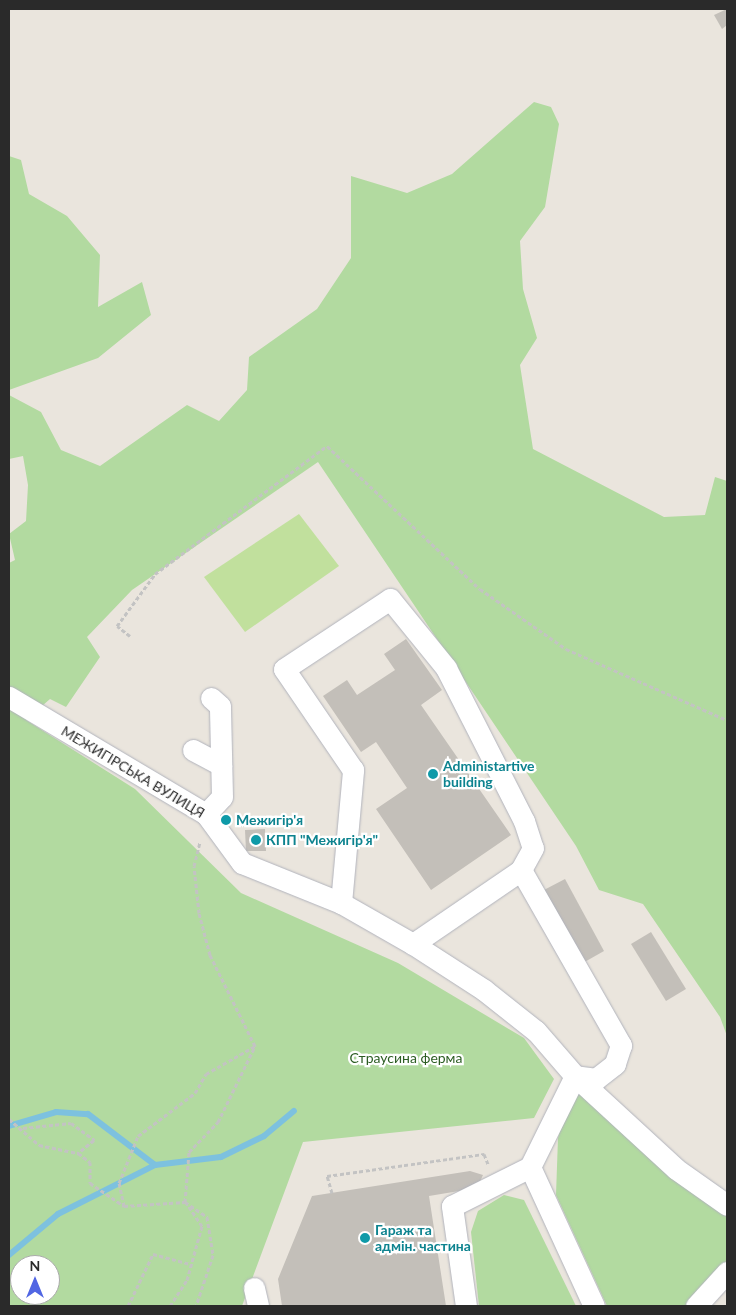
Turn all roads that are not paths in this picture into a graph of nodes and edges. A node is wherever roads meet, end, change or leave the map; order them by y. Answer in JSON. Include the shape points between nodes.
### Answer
{"nodes":[{"id":1,"x":9,"y":697,"type":"edge"},
{"id":2,"x":211,"y":698,"type":"dead end"},
{"id":3,"x":192,"y":750,"type":"dead end"},
{"id":4,"x":221,"y":765,"type":"junction"},
{"id":5,"x":206,"y":814,"type":"junction"},
{"id":6,"x":521,"y":870,"type":"junction"},
{"id":7,"x":341,"y":903,"type":"junction"},
{"id":8,"x":413,"y":944,"type":"junction"},
{"id":9,"x":575,"y":1076,"type":"junction"},
{"id":10,"x":530,"y":1167,"type":"junction"},
{"id":11,"x":727,"y":1206,"type":"edge"},
{"id":12,"x":727,"y":1272,"type":"edge"},
{"id":13,"x":466,"y":1306,"type":"edge"},
{"id":14,"x":594,"y":1306,"type":"edge"},
{"id":15,"x":696,"y":1306,"type":"edge"}],
"edges":[{"from":1,"to":5,"type":"lane","name":"МЕЖИГІРСЬКА ВУЛИЦЯ"},
{"from":2,"to":4,"type":"lane","via":[[220,706]]},
{"from":3,"to":4,"type":"lane"},
{"from":4,"to":5,"type":"lane","via":[[222,797]]},
{"from":5,"to":7,"type":"lane","name":"МЕЖИГІРСЬКА ВУЛИЦЯ","via":[[242,863]]},
{"from":6,"to":7,"type":"lane","via":[[533,848],[524,821],[446,668],[390,599],[284,669],[353,770]]},
{"from":6,"to":8,"type":"lane"},
{"from":6,"to":9,"type":"lane","via":[[621,1045],[615,1064],[596,1079]]},
{"from":7,"to":8,"type":"lane"},
{"from":8,"to":9,"type":"lane","via":[[484,990],[536,1031]]},
{"from":9,"to":10,"type":"lane"},
{"from":9,"to":11,"type":"lane","via":[[676,1169]]},
{"from":10,"to":13,"type":"lane","via":[[452,1206]]},
{"from":10,"to":14,"type":"lane"},
{"from":12,"to":15,"type":"lane"}]}
